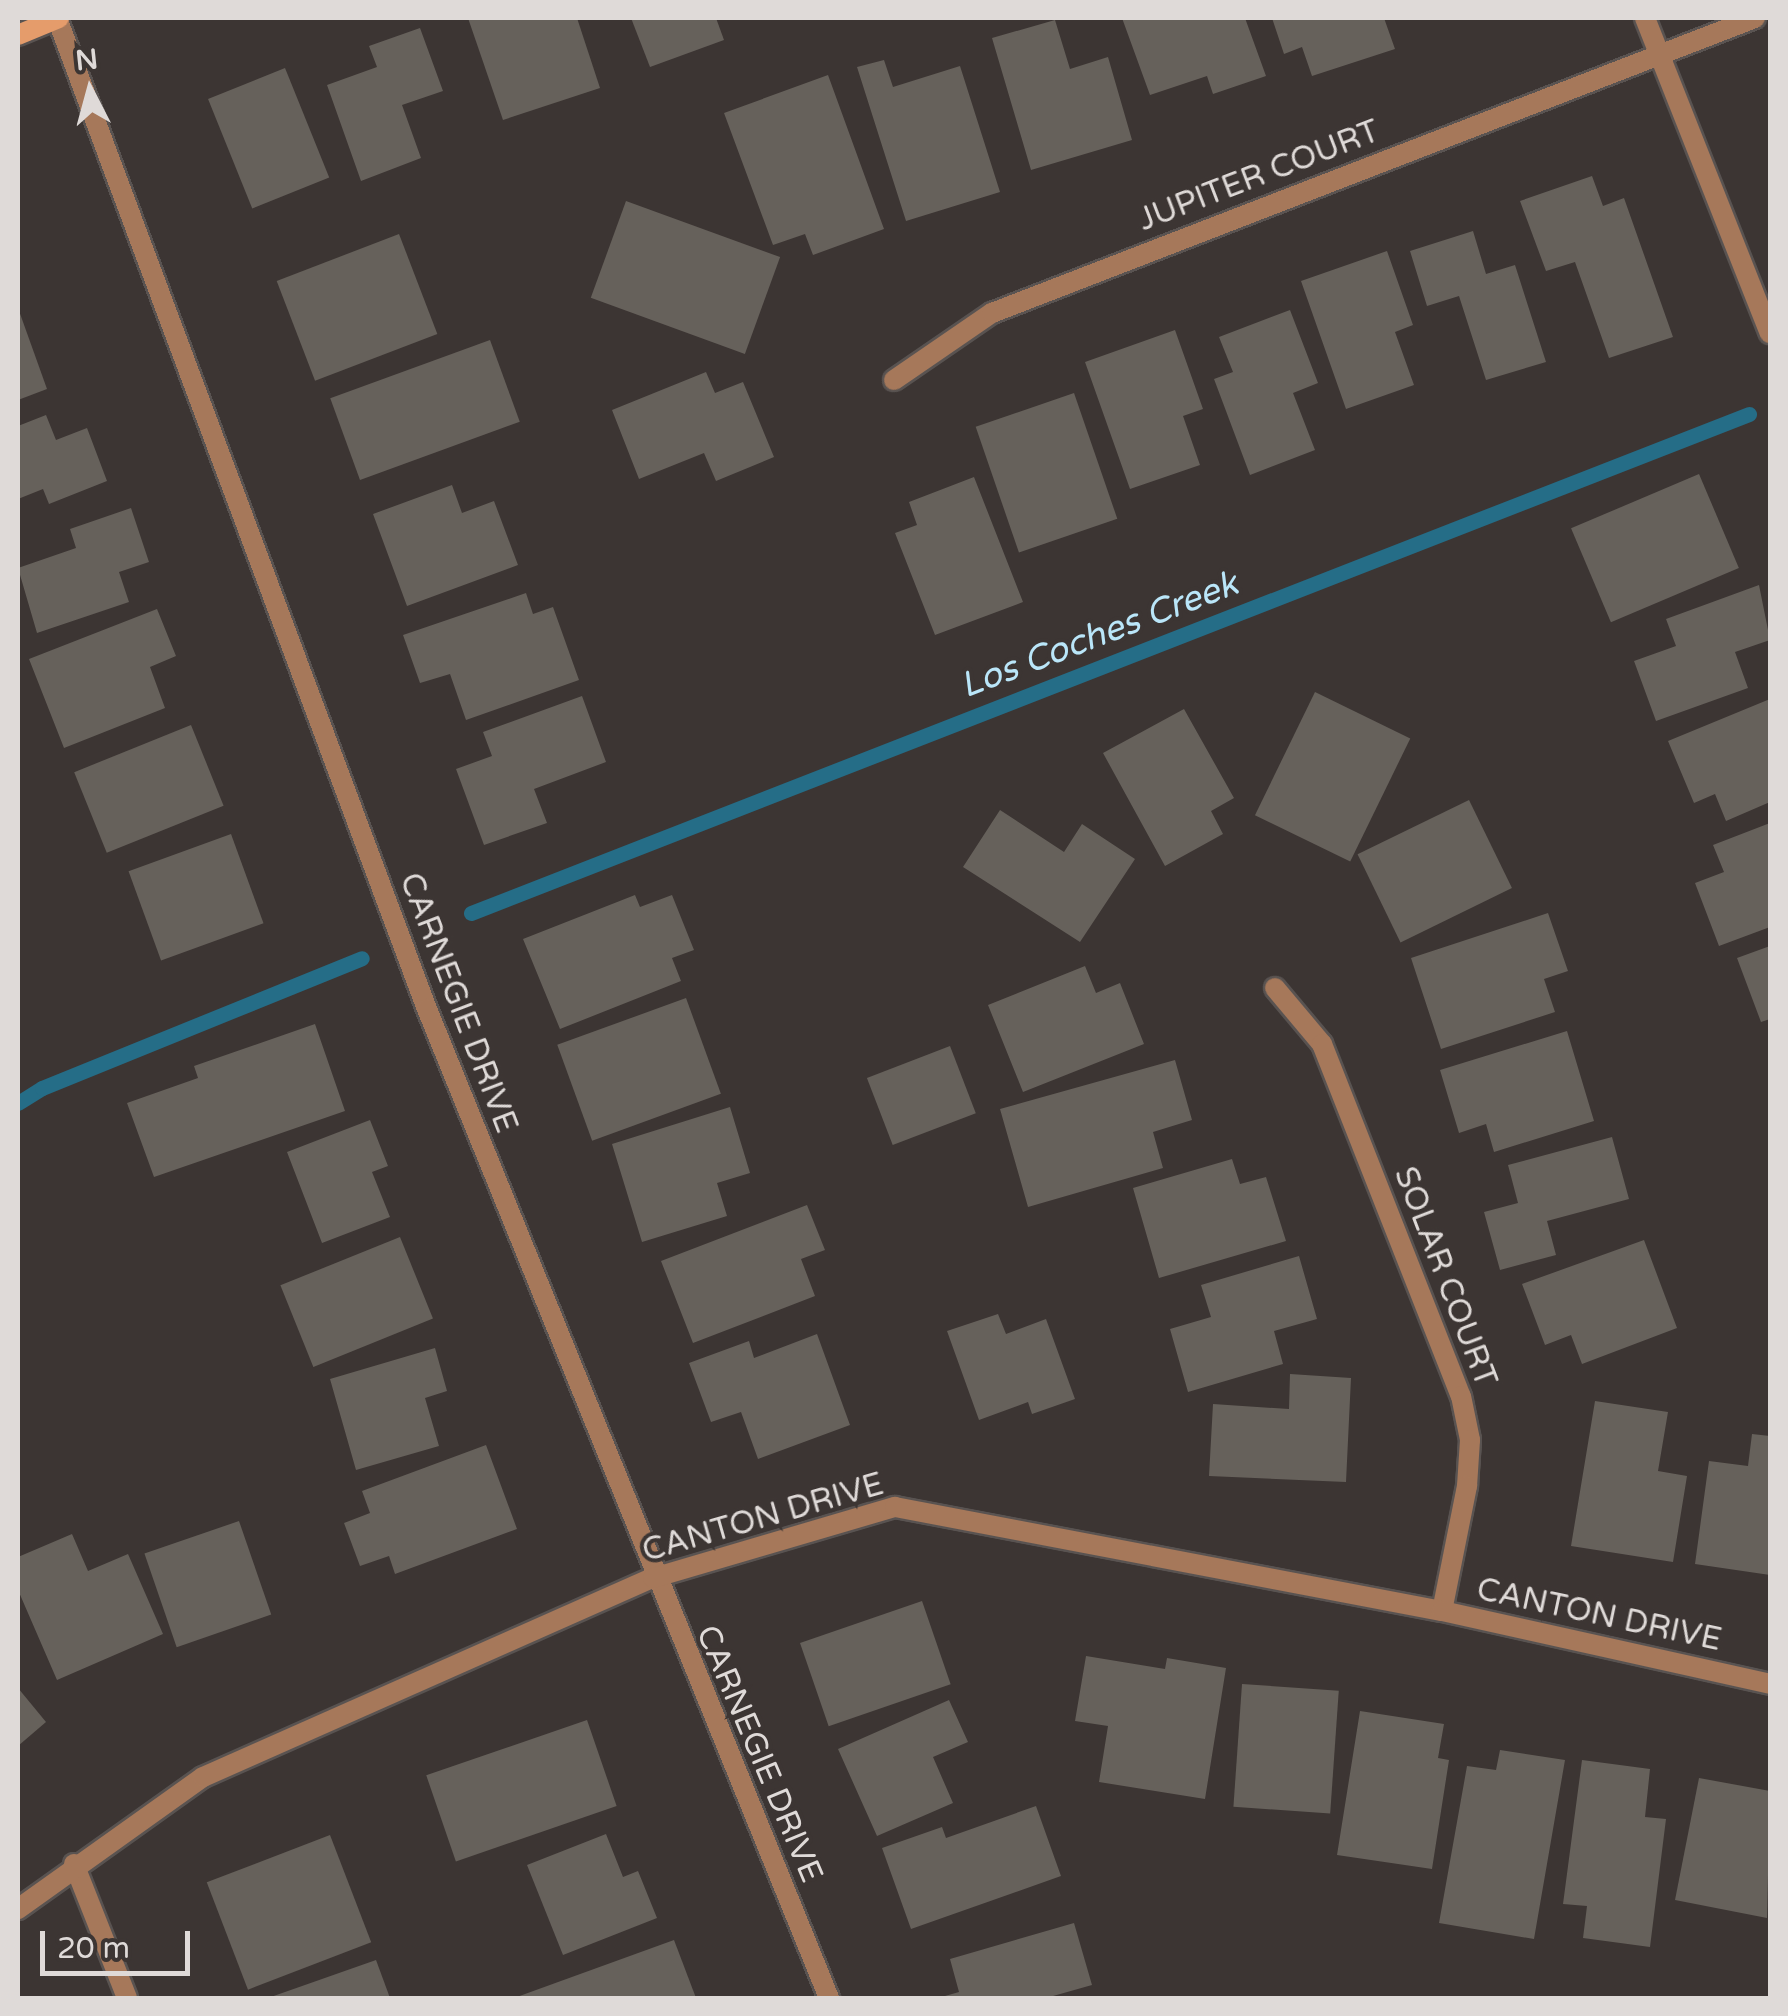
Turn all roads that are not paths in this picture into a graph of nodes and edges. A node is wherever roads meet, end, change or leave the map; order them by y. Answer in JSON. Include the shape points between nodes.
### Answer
{"nodes":[{"id":1,"x":58,"y":18,"type":"edge"},
{"id":2,"x":1645,"y":18,"type":"edge"},
{"id":3,"x":1755,"y":18,"type":"edge"},
{"id":4,"x":18,"y":35,"type":"edge"},
{"id":5,"x":1659,"y":52,"type":"junction"},
{"id":6,"x":1770,"y":333,"type":"edge"},
{"id":7,"x":894,"y":380,"type":"dead end"},
{"id":8,"x":1275,"y":988,"type":"dead end"},
{"id":9,"x":653,"y":1578,"type":"junction"},
{"id":10,"x":1442,"y":1611,"type":"junction"},
{"id":11,"x":1770,"y":1684,"type":"edge"},
{"id":12,"x":74,"y":1864,"type":"junction"},
{"id":13,"x":18,"y":1909,"type":"edge"},
{"id":14,"x":127,"y":1998,"type":"edge"},
{"id":15,"x":828,"y":1998,"type":"edge"}],
"edges":[{"from":1,"to":4,"type":"main road"},
{"from":1,"to":9,"type":"street","name":"CARNEGIE DRIVE","via":[[426,1008]]},
{"from":2,"to":5,"type":"street"},
{"from":3,"to":5,"type":"street","name":"JUPITER COURT"},
{"from":5,"to":6,"type":"street"},
{"from":5,"to":7,"type":"street","name":"JUPITER COURT","via":[[992,313]]},
{"from":8,"to":10,"type":"street","name":"SOLAR COURT","via":[[1322,1044],[1461,1396],[1470,1440],[1467,1486]]},
{"from":9,"to":10,"type":"street","name":"CANTON DRIVE","via":[[895,1507]]},
{"from":9,"to":12,"type":"street","name":"CANTON DRIVE","via":[[203,1777]]},
{"from":9,"to":15,"type":"street","name":"CARNEGIE DRIVE"},
{"from":10,"to":11,"type":"street","name":"CANTON DRIVE"},
{"from":12,"to":13,"type":"street","name":"CANTON DRIVE"},
{"from":12,"to":14,"type":"street"}]}
